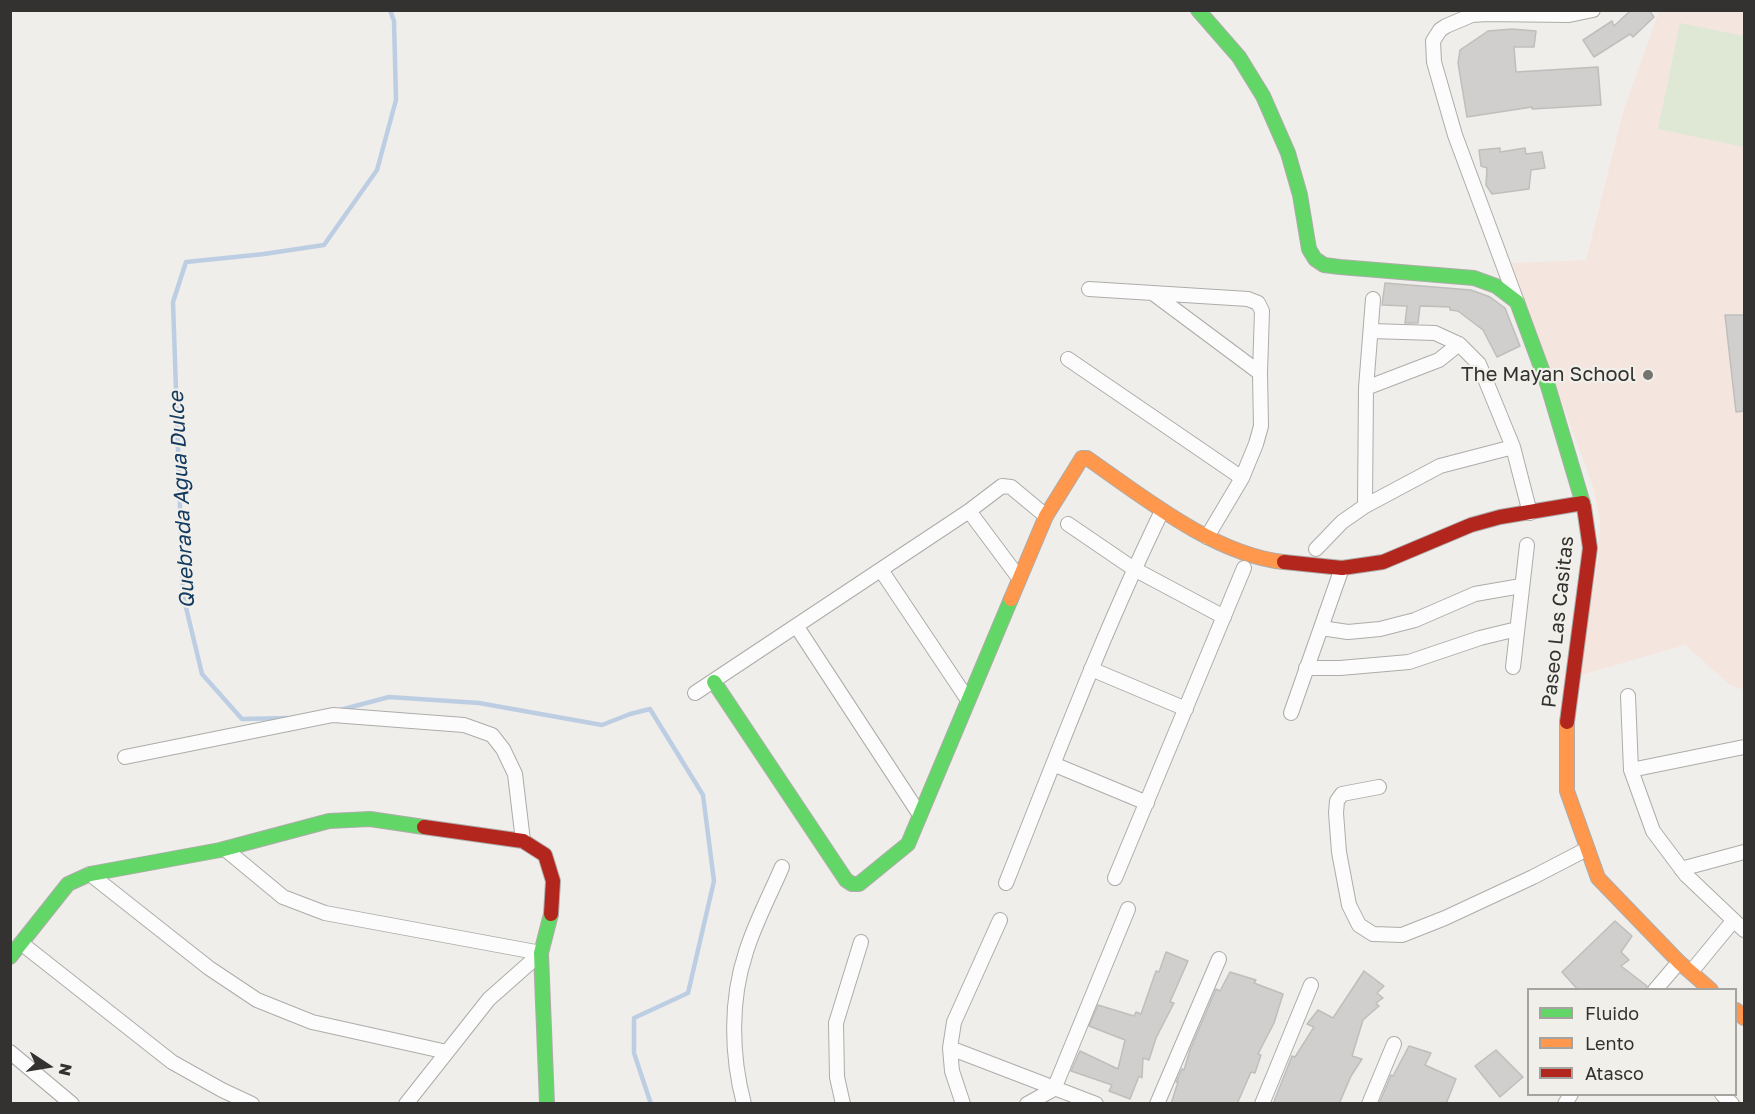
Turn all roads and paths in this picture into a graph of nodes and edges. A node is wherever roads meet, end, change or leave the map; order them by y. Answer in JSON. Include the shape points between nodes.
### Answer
{"nodes":[{"id":1,"x":1198,"y":10,"type":"edge"},
{"id":2,"x":1593,"y":10,"type":"edge"},
{"id":3,"x":1089,"y":289,"type":"dead end"},
{"id":4,"x":1154,"y":294,"type":"junction"},
{"id":5,"x":1373,"y":298,"type":"dead end"},
{"id":6,"x":1516,"y":302,"type":"junction"},
{"id":7,"x":1371,"y":331,"type":"junction"},
{"id":8,"x":1460,"y":344,"type":"junction"},
{"id":9,"x":1068,"y":359,"type":"dead end"},
{"id":10,"x":1260,"y":373,"type":"junction"},
{"id":11,"x":1366,"y":388,"type":"junction"},
{"id":12,"x":1513,"y":447,"type":"junction"},
{"id":13,"x":1242,"y":478,"type":"junction"},
{"id":14,"x":1583,"y":503,"type":"junction"},
{"id":15,"x":1365,"y":506,"type":"junction"},
{"id":16,"x":969,"y":511,"type":"junction"},
{"id":17,"x":1162,"y":511,"type":"junction"},
{"id":18,"x":1530,"y":513,"type":"junction"},
{"id":19,"x":1046,"y":516,"type":"junction"},
{"id":20,"x":1068,"y":524,"type":"dead end"},
{"id":21,"x":1208,"y":537,"type":"junction"},
{"id":22,"x":1527,"y":545,"type":"dead end"},
{"id":23,"x":1316,"y":549,"type":"dead end"},
{"id":24,"x":1244,"y":568,"type":"dead end"},
{"id":25,"x":1342,"y":568,"type":"junction"},
{"id":26,"x":1134,"y":569,"type":"junction"},
{"id":27,"x":881,"y":570,"type":"junction"},
{"id":28,"x":1019,"y":578,"type":"junction"},
{"id":29,"x":1521,"y":586,"type":"junction"},
{"id":30,"x":1224,"y":617,"type":"junction"},
{"id":31,"x":797,"y":627,"type":"junction"},
{"id":32,"x":1321,"y":628,"type":"junction"},
{"id":33,"x":1517,"y":629,"type":"junction"},
{"id":34,"x":1513,"y":667,"type":"dead end"},
{"id":35,"x":1306,"y":668,"type":"junction"},
{"id":36,"x":1091,"y":669,"type":"junction"},
{"id":37,"x":714,"y":682,"type":"junction"},
{"id":38,"x":695,"y":693,"type":"dead end"},
{"id":39,"x":1628,"y":696,"type":"dead end"},
{"id":40,"x":968,"y":700,"type":"junction"},
{"id":41,"x":1186,"y":709,"type":"junction"},
{"id":42,"x":1291,"y":713,"type":"dead end"},
{"id":43,"x":1744,"y":747,"type":"edge"},
{"id":44,"x":125,"y":757,"type":"dead end"},
{"id":45,"x":1053,"y":764,"type":"junction"},
{"id":46,"x":1630,"y":770,"type":"junction"},
{"id":47,"x":1379,"y":788,"type":"dead end"},
{"id":48,"x":1147,"y":803,"type":"junction"},
{"id":49,"x":920,"y":814,"type":"junction"},
{"id":50,"x":524,"y":842,"type":"junction"},
{"id":51,"x":225,"y":849,"type":"junction"},
{"id":52,"x":1587,"y":849,"type":"junction"},
{"id":53,"x":1744,"y":852,"type":"edge"},
{"id":54,"x":782,"y":867,"type":"dead end"},
{"id":55,"x":1682,"y":869,"type":"junction"},
{"id":56,"x":90,"y":873,"type":"junction"},
{"id":57,"x":1115,"y":878,"type":"dead end"},
{"id":58,"x":1006,"y":883,"type":"dead end"},
{"id":59,"x":1128,"y":909,"type":"dead end"},
{"id":60,"x":1000,"y":920,"type":"dead end"},
{"id":61,"x":1733,"y":921,"type":"junction"},
{"id":62,"x":1744,"y":930,"type":"edge"},
{"id":63,"x":861,"y":942,"type":"dead end"},
{"id":64,"x":21,"y":943,"type":"junction"},
{"id":65,"x":541,"y":953,"type":"junction"},
{"id":66,"x":10,"y":957,"type":"edge"},
{"id":67,"x":1219,"y":959,"type":"dead end"},
{"id":68,"x":1679,"y":962,"type":"junction"},
{"id":69,"x":1690,"y":972,"type":"junction"},
{"id":70,"x":1311,"y":985,"type":"dead end"},
{"id":71,"x":1657,"y":988,"type":"edge"},
{"id":72,"x":1709,"y":988,"type":"edge"},
{"id":73,"x":1394,"y":1044,"type":"dead end"},
{"id":74,"x":950,"y":1048,"type":"junction"},
{"id":75,"x":10,"y":1052,"type":"edge"},
{"id":76,"x":447,"y":1052,"type":"junction"},
{"id":77,"x":1054,"y":1089,"type":"junction"},
{"id":78,"x":72,"y":1104,"type":"edge"},
{"id":79,"x":252,"y":1104,"type":"edge"},
{"id":80,"x":406,"y":1104,"type":"edge"},
{"id":81,"x":547,"y":1104,"type":"edge"},
{"id":82,"x":744,"y":1104,"type":"edge"},
{"id":83,"x":843,"y":1104,"type":"edge"},
{"id":84,"x":963,"y":1104,"type":"edge"},
{"id":85,"x":1027,"y":1104,"type":"edge"},
{"id":86,"x":1096,"y":1104,"type":"edge"},
{"id":87,"x":1157,"y":1104,"type":"edge"},
{"id":88,"x":1262,"y":1104,"type":"edge"},
{"id":89,"x":1368,"y":1104,"type":"edge"}],
"edges":[{"from":1,"to":6,"type":"street","via":[[1239,57],[1263,96],[1288,153],[1309,249],[1315,259],[1340,267],[1474,278],[1496,286]]},
{"from":2,"to":6,"type":"street","name":"Paseo Las Casitas","via":[[1569,15],[1472,15],[1446,26],[1433,40],[1434,62],[1455,135]]},
{"from":3,"to":4,"type":"street"},
{"from":4,"to":10,"type":"street"},
{"from":4,"to":10,"type":"street","via":[[1248,299],[1258,303],[1262,311]]},
{"from":5,"to":7,"type":"street"},
{"from":6,"to":14,"type":"street","name":"Paseo Las Casitas","via":[[1548,386]]},
{"from":7,"to":8,"type":"street","via":[[1434,333]]},
{"from":7,"to":11,"type":"street"},
{"from":8,"to":11,"type":"street","via":[[1439,360]]},
{"from":8,"to":12,"type":"street","via":[[1479,364]]},
{"from":9,"to":13,"type":"street"},
{"from":10,"to":13,"type":"street","via":[[1261,426]]},
{"from":11,"to":15,"type":"street"},
{"from":12,"to":15,"type":"street","via":[[1440,466]]},
{"from":12,"to":18,"type":"street"},
{"from":13,"to":21,"type":"street"},
{"from":14,"to":18,"type":"street"},
{"from":14,"to":52,"type":"street","name":"Paseo Las Casitas","via":[[1590,548],[1566,740],[1567,791]]},
{"from":15,"to":23,"type":"street","via":[[1342,522]]},
{"from":16,"to":19,"type":"street","via":[[1007,486]]},
{"from":16,"to":27,"type":"street"},
{"from":16,"to":28,"type":"street"},
{"from":17,"to":19,"type":"street","via":[[1084,457]]},
{"from":17,"to":21,"type":"street"},
{"from":17,"to":26,"type":"street"},
{"from":18,"to":25,"type":"street","via":[[1471,525],[1383,562]]},
{"from":19,"to":28,"type":"street"},
{"from":20,"to":26,"type":"street"},
{"from":21,"to":25,"type":"street","via":[[1266,560]]},
{"from":22,"to":29,"type":"street"},
{"from":24,"to":30,"type":"street"},
{"from":25,"to":32,"type":"street"},
{"from":26,"to":30,"type":"street"},
{"from":26,"to":36,"type":"street"},
{"from":27,"to":31,"type":"street"},
{"from":27,"to":40,"type":"street"},
{"from":28,"to":40,"type":"street"},
{"from":29,"to":32,"type":"street","via":[[1475,594],[1415,620],[1380,629],[1348,632]]},
{"from":29,"to":33,"type":"street"},
{"from":30,"to":41,"type":"street"},
{"from":31,"to":37,"type":"street"},
{"from":31,"to":49,"type":"street"},
{"from":32,"to":35,"type":"street"},
{"from":33,"to":34,"type":"street"},
{"from":33,"to":35,"type":"street","via":[[1409,662]]},
{"from":35,"to":42,"type":"street"},
{"from":36,"to":41,"type":"street"},
{"from":36,"to":45,"type":"street"},
{"from":37,"to":38,"type":"street"},
{"from":37,"to":49,"type":"street","via":[[852,884],[859,884],[908,844]]},
{"from":39,"to":46,"type":"street"},
{"from":40,"to":49,"type":"street"},
{"from":41,"to":48,"type":"street"},
{"from":43,"to":46,"type":"street"},
{"from":44,"to":50,"type":"street","via":[[333,715],[464,725],[492,735],[503,749],[515,774]]},
{"from":45,"to":48,"type":"street"},
{"from":45,"to":58,"type":"street"},
{"from":46,"to":55,"type":"street","via":[[1653,831]]},
{"from":47,"to":52,"type":"street","via":[[1342,794],[1336,801],[1339,852],[1349,905],[1359,926],[1373,934],[1402,935],[1533,878]]},
{"from":48,"to":57,"type":"street"},
{"from":50,"to":51,"type":"street","via":[[369,819],[329,821]]},
{"from":50,"to":65,"type":"street","via":[[545,855],[553,881],[551,913]]},
{"from":51,"to":56,"type":"street"},
{"from":51,"to":65,"type":"street","via":[[283,897],[325,913]]},
{"from":52,"to":68,"type":"street","name":"Paseo Las Casitas","via":[[1599,878]]},
{"from":53,"to":55,"type":"street"},
{"from":54,"to":82,"type":"street","via":[[746,951],[738,981],[734,1045]]},
{"from":55,"to":61,"type":"street"},
{"from":56,"to":64,"type":"street","via":[[68,884]]},
{"from":56,"to":76,"type":"street","via":[[209,968],[256,1000],[312,1022]]},
{"from":59,"to":77,"type":"street"},
{"from":60,"to":74,"type":"street","via":[[954,1022]]},
{"from":61,"to":62,"type":"street"},
{"from":61,"to":69,"type":"street"},
{"from":63,"to":83,"type":"street","via":[[836,1023],[837,1077]]},
{"from":64,"to":66,"type":"street"},
{"from":64,"to":79,"type":"street","via":[[172,1062]]},
{"from":65,"to":76,"type":"street","via":[[489,999]]},
{"from":65,"to":81,"type":"street"},
{"from":67,"to":87,"type":"street"},
{"from":68,"to":69,"type":"street","name":"Paseo Las Casitas"},
{"from":68,"to":71,"type":"street"},
{"from":69,"to":72,"type":"street","name":"Paseo Las Casitas"},
{"from":70,"to":88,"type":"street"},
{"from":73,"to":89,"type":"street"},
{"from":74,"to":77,"type":"street"},
{"from":74,"to":84,"type":"street","via":[[951,1071]]},
{"from":75,"to":78,"type":"street"},
{"from":76,"to":80,"type":"street"},
{"from":77,"to":85,"type":"street"},
{"from":77,"to":86,"type":"street"}]}
